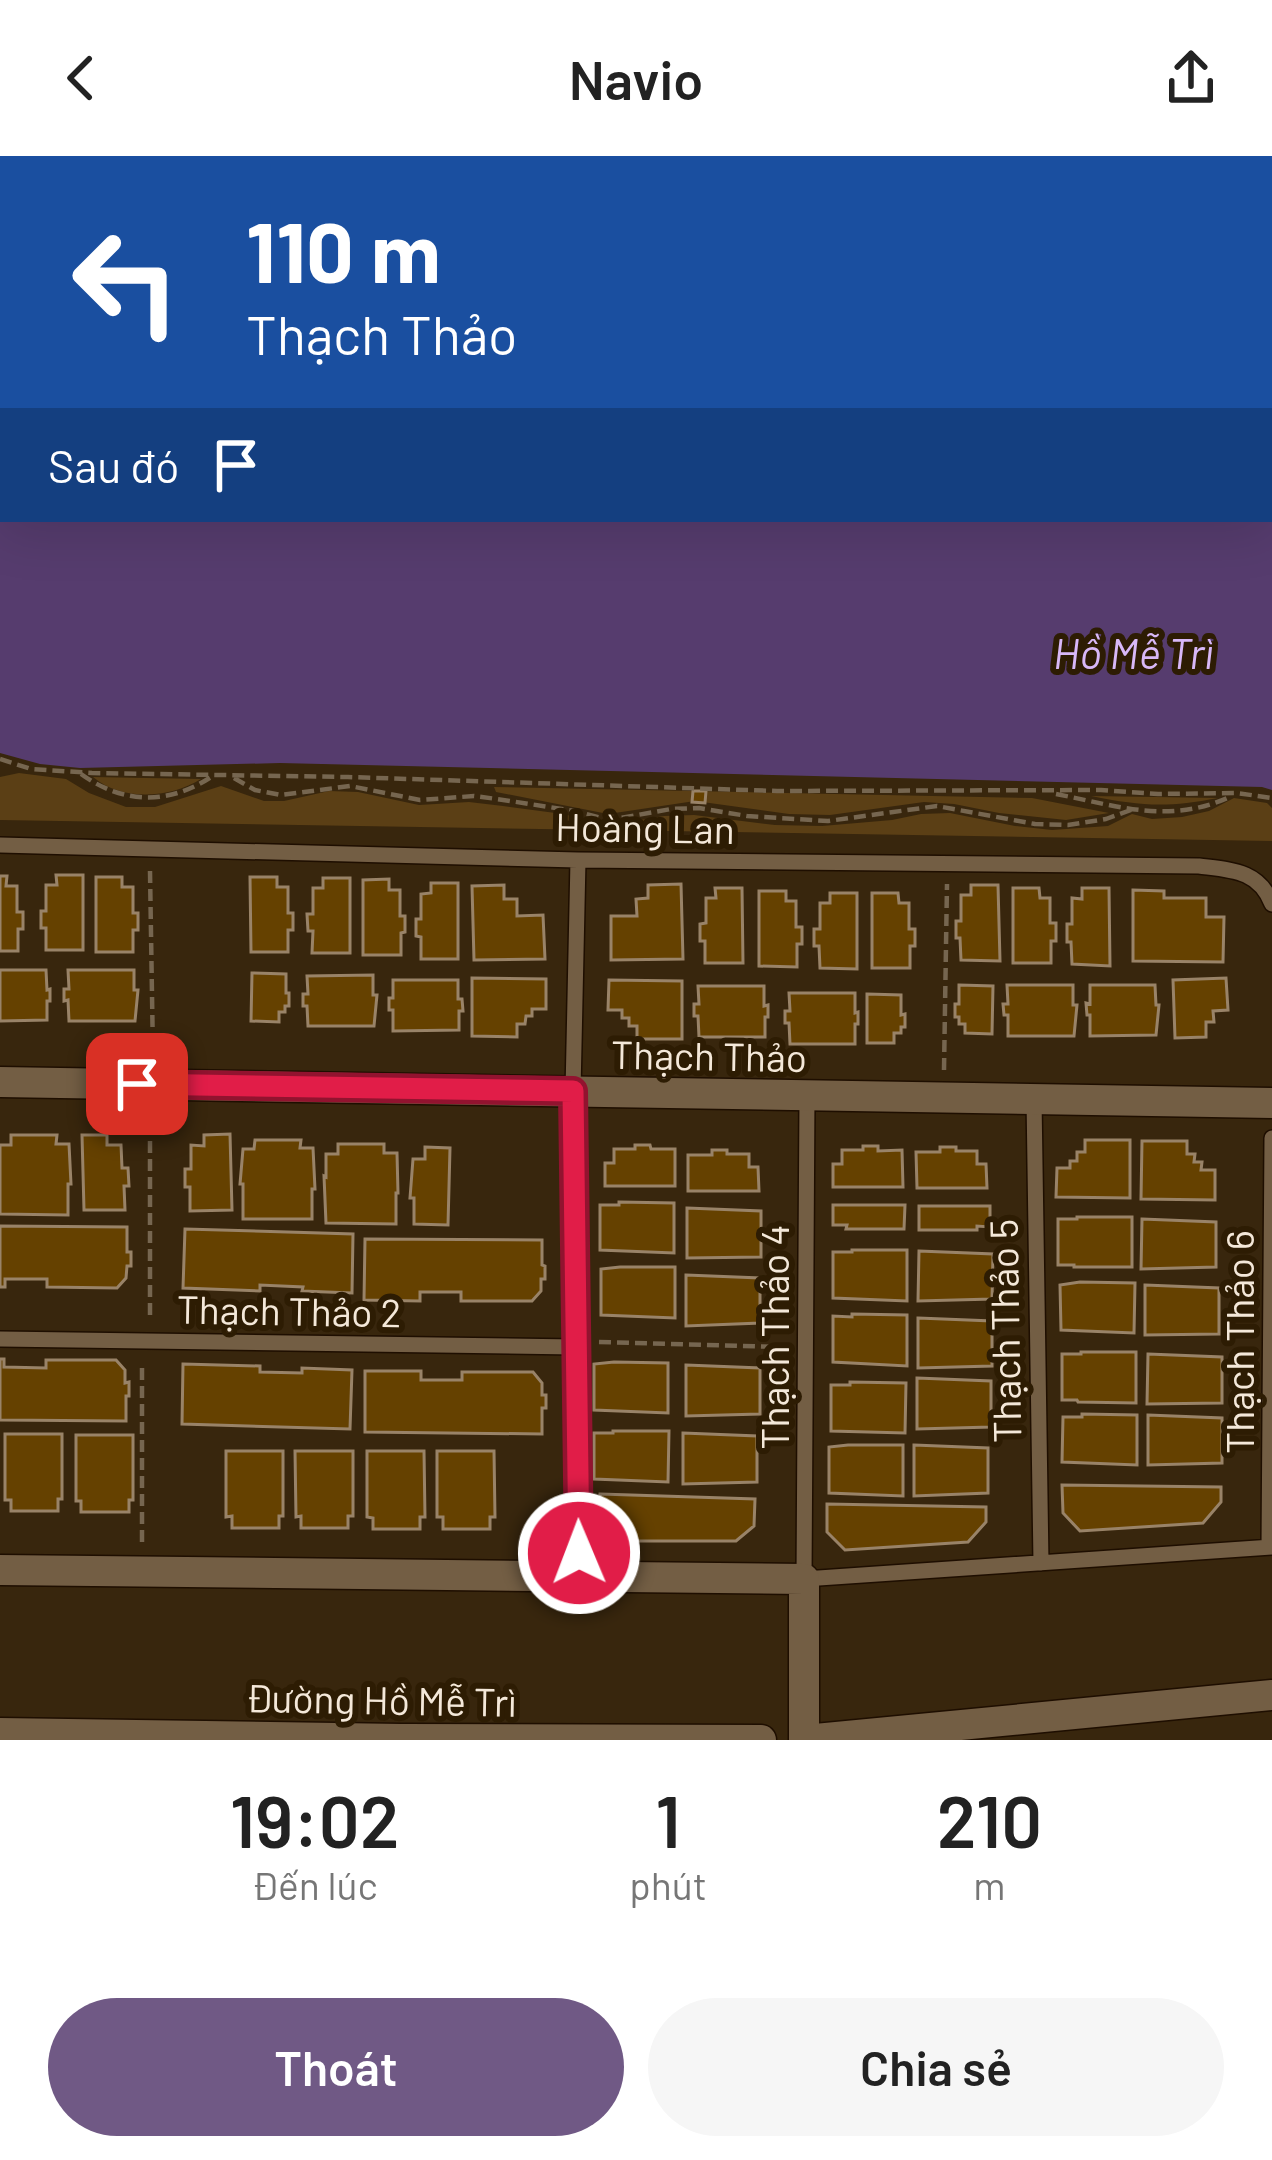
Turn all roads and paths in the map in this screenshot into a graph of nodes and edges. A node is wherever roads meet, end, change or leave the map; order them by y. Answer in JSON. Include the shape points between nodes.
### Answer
{"nodes":[{"id":1,"x":0,"y":759,"type":"edge"},
{"id":2,"x":17,"y":764,"type":"junction"},
{"id":3,"x":0,"y":768,"type":"edge"},
{"id":4,"x":77,"y":772,"type":"junction"},
{"id":5,"x":214,"y":775,"type":"junction"},
{"id":6,"x":228,"y":775,"type":"junction"},
{"id":7,"x":490,"y":781,"type":"junction"},
{"id":8,"x":1042,"y":791,"type":"junction"},
{"id":9,"x":1237,"y":793,"type":"junction"},
{"id":10,"x":483,"y":797,"type":"junction"},
{"id":11,"x":1271,"y":799,"type":"edge"},
{"id":12,"x":1131,"y":810,"type":"junction"},
{"id":13,"x":0,"y":845,"type":"edge"},
{"id":14,"x":578,"y":860,"type":"junction"},
{"id":15,"x":150,"y":871,"type":"dead end"},
{"id":16,"x":946,"y":884,"type":"dead end"},
{"id":17,"x":1272,"y":904,"type":"edge"},
{"id":18,"x":153,"y":1056,"type":"dead end"},
{"id":19,"x":944,"y":1075,"type":"dead end"},
{"id":20,"x":0,"y":1082,"type":"edge"},
{"id":21,"x":573,"y":1091,"type":"junction"},
{"id":22,"x":807,"y":1095,"type":"junction"},
{"id":23,"x":1034,"y":1099,"type":"junction"},
{"id":24,"x":1272,"y":1103,"type":"edge"},
{"id":25,"x":150,"y":1112,"type":"dead end"},
{"id":26,"x":1272,"y":1138,"type":"edge"},
{"id":27,"x":150,"y":1315,"type":"dead end"},
{"id":28,"x":0,"y":1339,"type":"edge"},
{"id":29,"x":594,"y":1341,"type":"dead end"},
{"id":30,"x":576,"y":1347,"type":"junction"},
{"id":31,"x":783,"y":1347,"type":"dead end"},
{"id":32,"x":142,"y":1368,"type":"dead end"},
{"id":33,"x":1271,"y":1547,"type":"edge"},
{"id":34,"x":142,"y":1560,"type":"dead end"},
{"id":35,"x":1040,"y":1563,"type":"junction"},
{"id":36,"x":0,"y":1570,"type":"edge"},
{"id":37,"x":579,"y":1577,"type":"junction"},
{"id":38,"x":804,"y":1580,"type":"junction"},
{"id":39,"x":1272,"y":1695,"type":"edge"},
{"id":40,"x":0,"y":1733,"type":"edge"},
{"id":41,"x":761,"y":1740,"type":"edge"},
{"id":42,"x":804,"y":1740,"type":"edge"}],
"edges":[{"from":1,"to":2,"type":"path"},
{"from":2,"to":3,"type":"path"},
{"from":2,"to":4,"type":"path"},
{"from":4,"to":5,"type":"path"},
{"from":4,"to":5,"type":"path","via":[[99,787],[151,800]]},
{"from":5,"to":6,"type":"path"},
{"from":6,"to":7,"type":"path"},
{"from":6,"to":10,"type":"path","via":[[281,795],[350,786],[420,800]]},
{"from":7,"to":8,"type":"path"},
{"from":7,"to":10,"type":"path"},
{"from":8,"to":9,"type":"path"},
{"from":8,"to":12,"type":"path"},
{"from":9,"to":11,"type":"path"},
{"from":9,"to":12,"type":"path","via":[[1185,810]]},
{"from":10,"to":12,"type":"path","via":[[610,820],[699,808],[828,821],[937,806],[1068,825]]},
{"from":13,"to":14,"type":"lane","name":"Hoàng Lan"},
{"from":14,"to":17,"type":"lane","name":"Hoàng Lan","via":[[1199,866],[1249,873]]},
{"from":14,"to":21,"type":"lane"},
{"from":15,"to":18,"type":"path"},
{"from":16,"to":19,"type":"path"},
{"from":20,"to":21,"type":"street","name":"Thạch Thảo"},
{"from":21,"to":22,"type":"street","name":"Thạch Thảo"},
{"from":21,"to":30,"type":"lane"},
{"from":22,"to":23,"type":"street","name":"Thạch Thảo"},
{"from":22,"to":38,"type":"lane","name":"Thạch Thảo 4"},
{"from":23,"to":24,"type":"street","name":"Thạch Thảo"},
{"from":23,"to":35,"type":"lane","name":"Thạch Thảo 5"},
{"from":25,"to":27,"type":"path"},
{"from":26,"to":33,"type":"lane","name":"Thạch Thảo 6"},
{"from":28,"to":30,"type":"lane","name":"Thạch Thảo 2"},
{"from":29,"to":31,"type":"path"},
{"from":30,"to":37,"type":"lane"},
{"from":32,"to":34,"type":"path"},
{"from":33,"to":35,"type":"lane"},
{"from":35,"to":38,"type":"lane"},
{"from":36,"to":37,"type":"street"},
{"from":37,"to":38,"type":"street"},
{"from":38,"to":42,"type":"street"},
{"from":39,"to":42,"type":"street"},
{"from":40,"to":41,"type":"street","name":"Đường Hồ Mễ Trì"}]}
